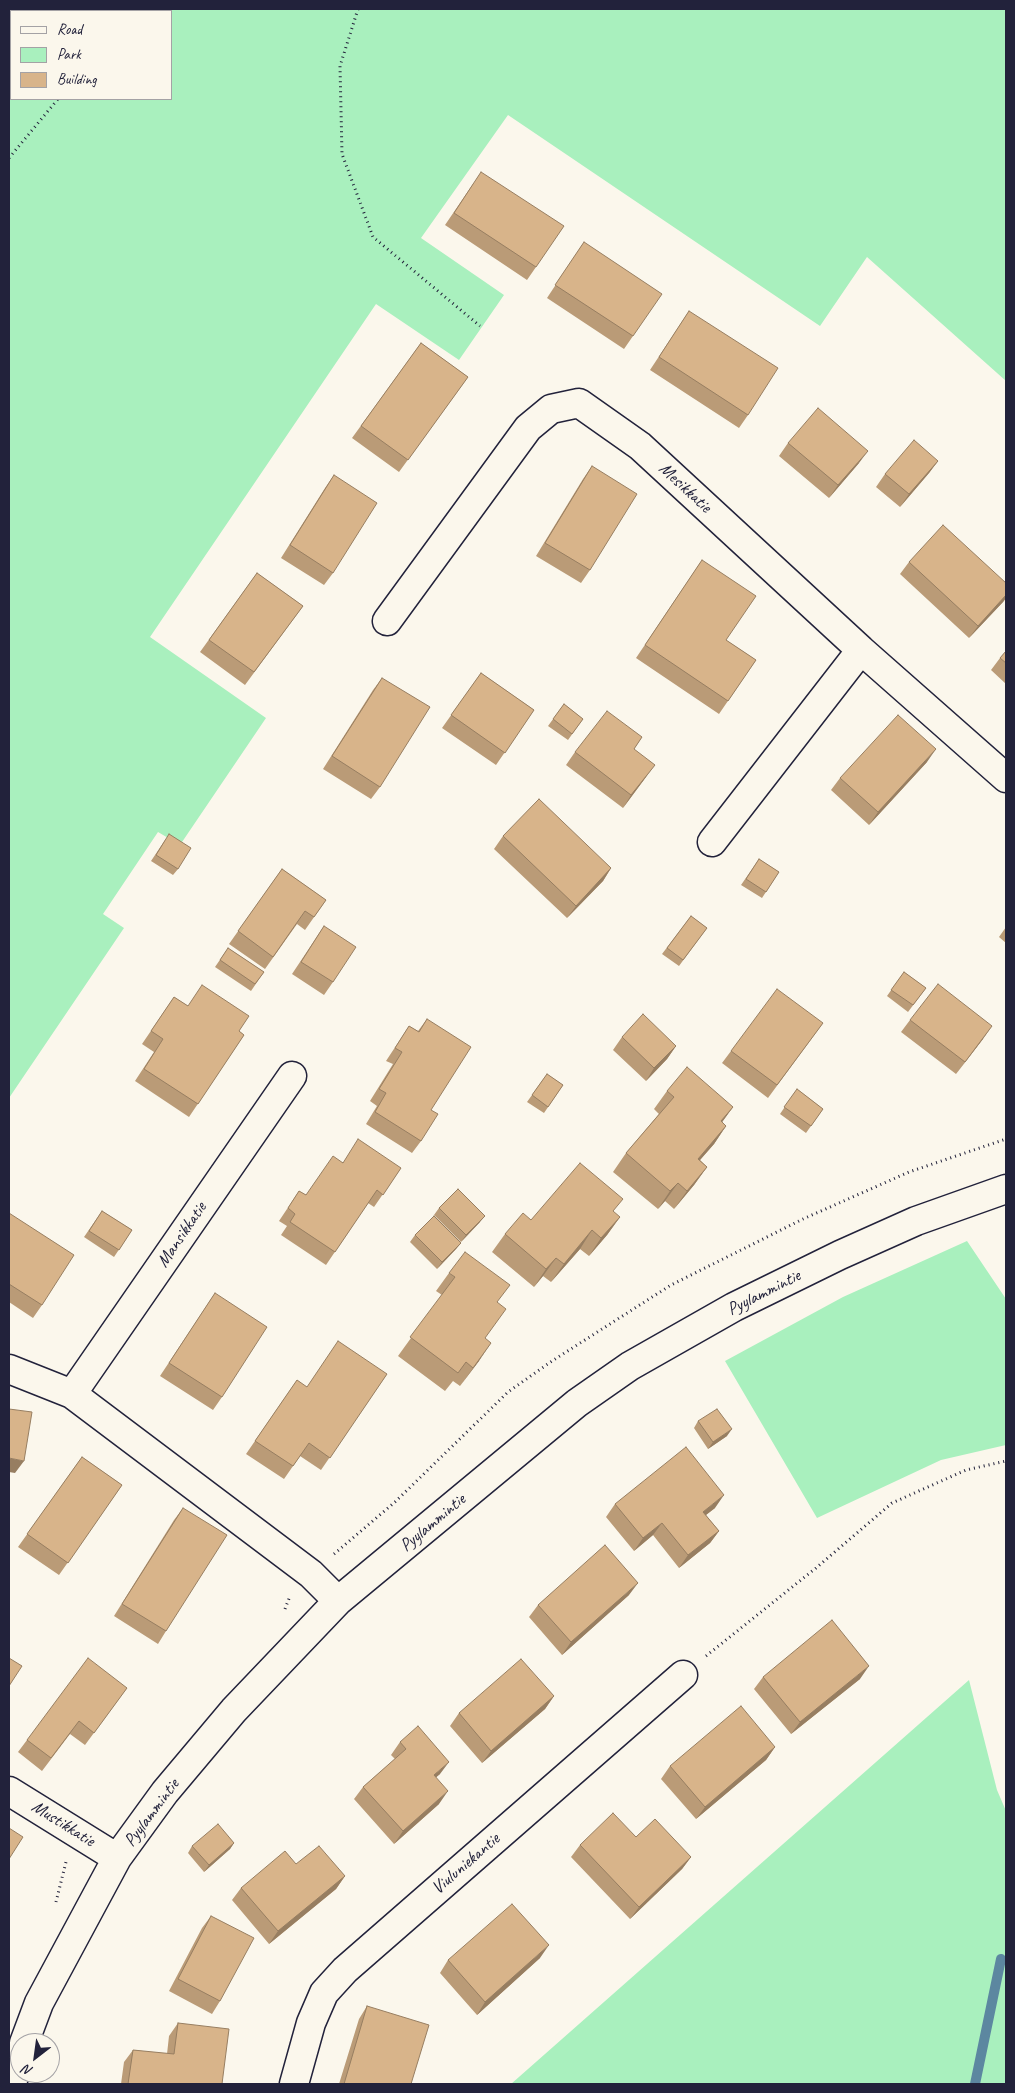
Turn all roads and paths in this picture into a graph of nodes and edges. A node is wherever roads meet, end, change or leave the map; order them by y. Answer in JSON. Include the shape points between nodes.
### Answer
{"nodes":[{"id":1,"x":358,"y":9,"type":"edge"},
{"id":2,"x":57,"y":100,"type":"edge"},
{"id":3,"x":9,"y":158,"type":"edge"},
{"id":4,"x":480,"y":326,"type":"dead end"},
{"id":5,"x":387,"y":621,"type":"dead end"},
{"id":6,"x":861,"y":650,"type":"junction"},
{"id":7,"x":1006,"y":778,"type":"edge"},
{"id":8,"x":712,"y":842,"type":"dead end"},
{"id":9,"x":292,"y":1076,"type":"dead end"},
{"id":10,"x":1006,"y":1189,"type":"edge"},
{"id":11,"x":9,"y":1368,"type":"edge"},
{"id":12,"x":72,"y":1394,"type":"junction"},
{"id":13,"x":1006,"y":1461,"type":"edge"},
{"id":14,"x":338,"y":1601,"type":"junction"},
{"id":15,"x":683,"y":1675,"type":"joint"},
{"id":16,"x":9,"y":1791,"type":"edge"},
{"id":17,"x":118,"y":1858,"type":"junction"},
{"id":18,"x":28,"y":2033,"type":"edge"},
{"id":19,"x":294,"y":2084,"type":"edge"}],
"edges":[{"from":1,"to":4,"type":"path","via":[[340,66],[342,154],[373,237]]},
{"from":2,"to":3,"type":"path"},
{"from":5,"to":6,"type":"street","name":"Mesikkatie","via":[[528,428],[551,409],[579,404],[640,446]]},
{"from":6,"to":7,"type":"street","name":"Mesikkatie"},
{"from":6,"to":8,"type":"street"},
{"from":9,"to":12,"type":"street","name":"Mansikkatie"},
{"from":10,"to":14,"type":"street","name":"Pyylammintie","via":[[916,1221],[840,1255],[734,1307],[630,1366],[577,1402]]},
{"from":11,"to":12,"type":"street"},
{"from":12,"to":14,"type":"street","via":[[311,1574]]},
{"from":13,"to":15,"type":"path","via":[[966,1470],[892,1503]]},
{"from":14,"to":17,"type":"street","name":"Pyylammintie","via":[[234,1710],[165,1792]]},
{"from":15,"to":19,"type":"street","name":"Viuluniekantie","via":[[345,1970],[324,1993],[311,2023]]},
{"from":16,"to":17,"type":"street","name":"Mustikkatie"},
{"from":17,"to":18,"type":"street","name":"Pyylammintie","via":[[39,2003]]}]}
